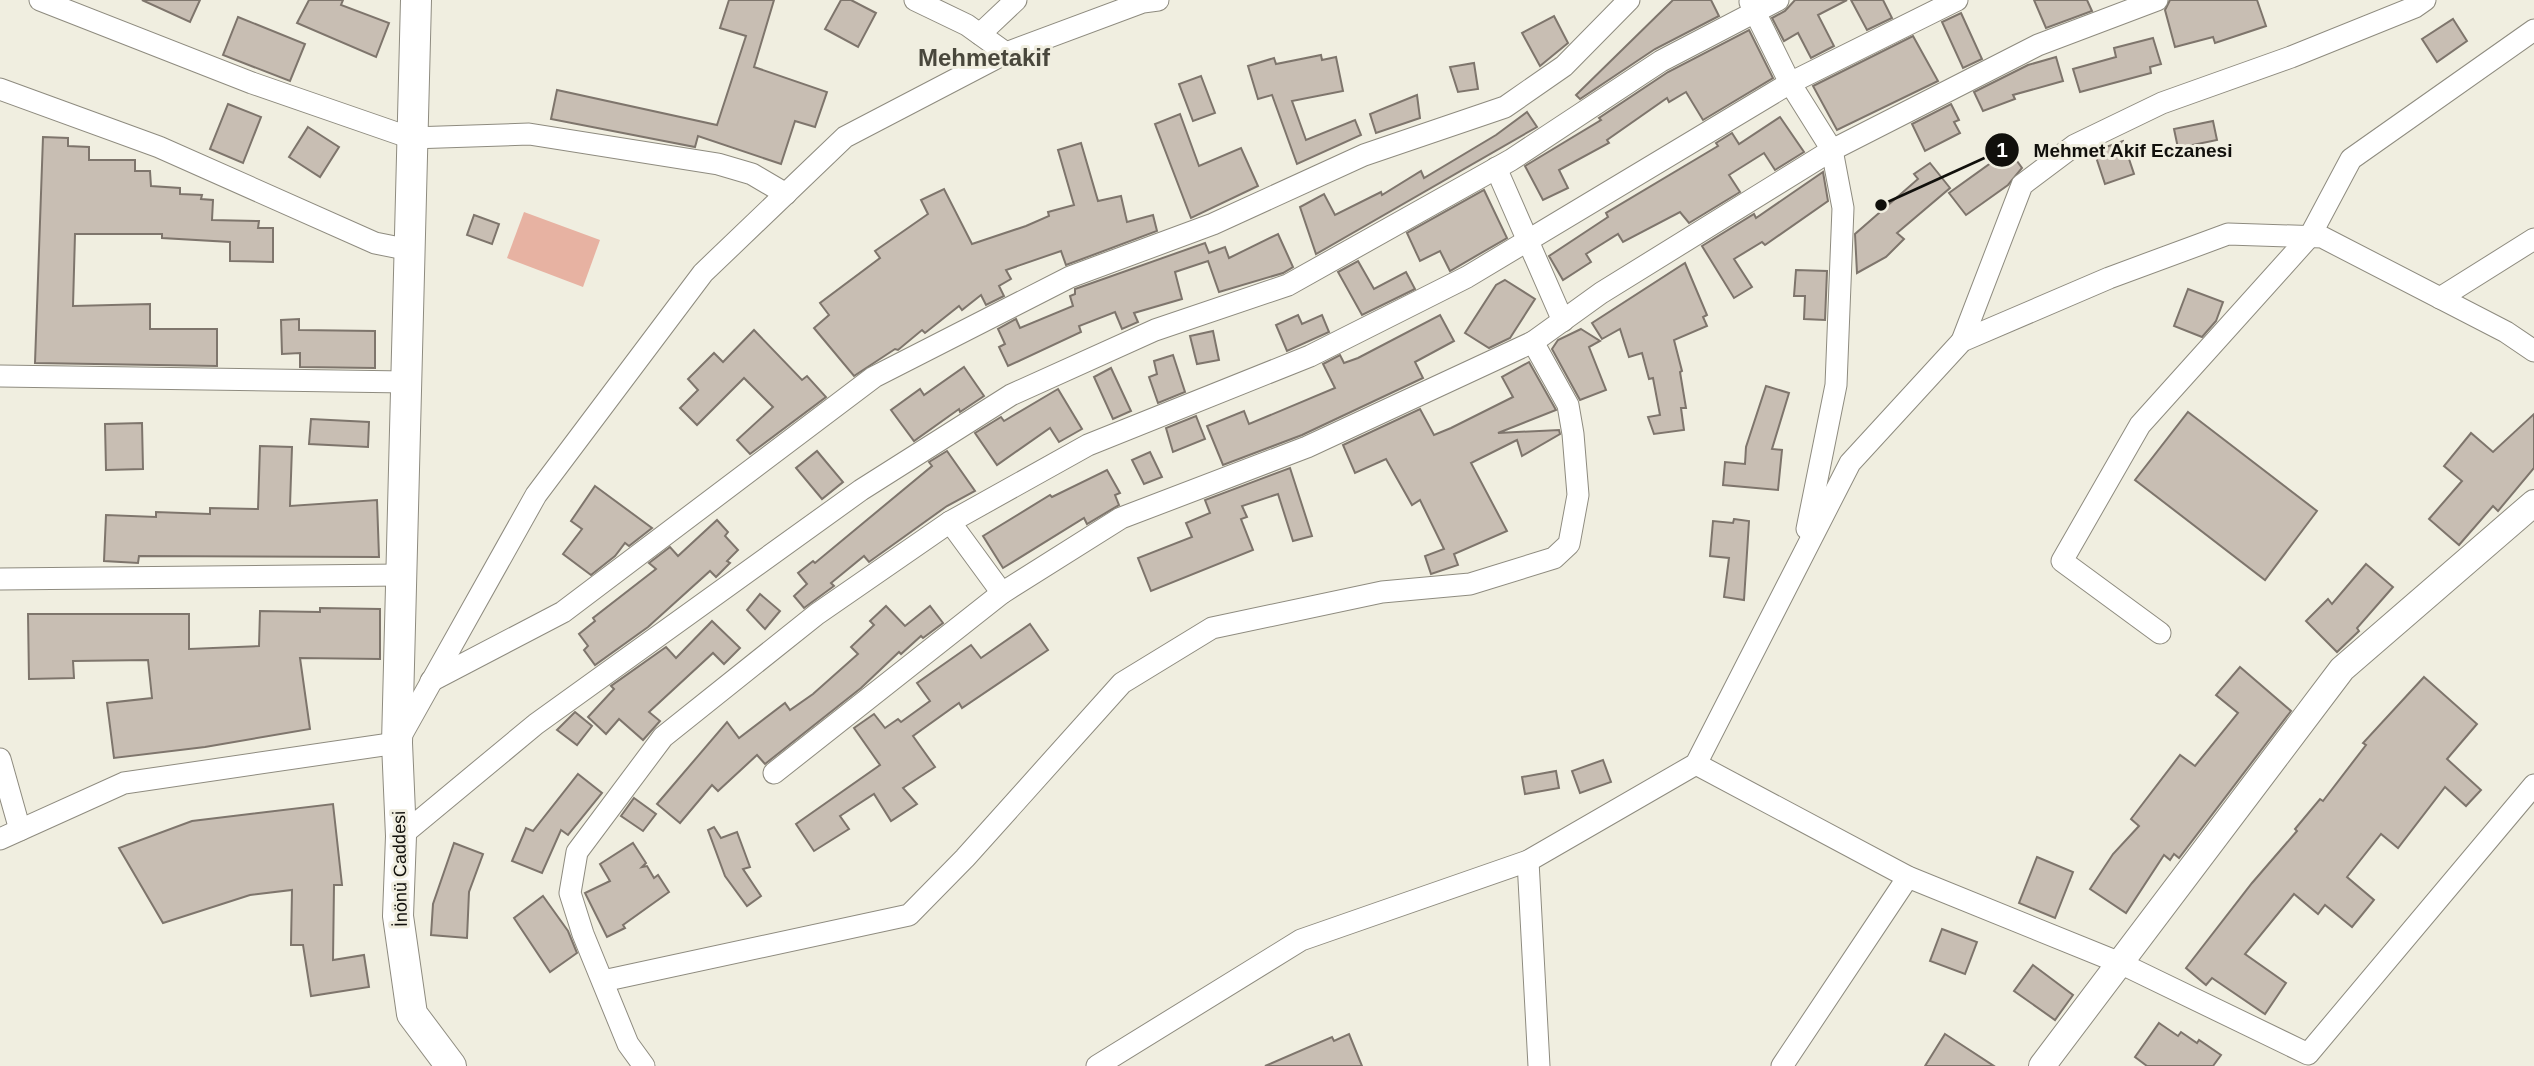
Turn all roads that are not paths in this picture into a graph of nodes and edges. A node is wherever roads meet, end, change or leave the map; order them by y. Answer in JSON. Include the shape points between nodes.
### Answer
{"nodes":[{"id":1,"x":40,"y":0,"type":"edge"},
{"id":2,"x":416,"y":0,"type":"edge"},
{"id":3,"x":915,"y":0,"type":"edge"},
{"id":4,"x":1016,"y":0,"type":"edge"},
{"id":5,"x":1158,"y":0,"type":"edge"},
{"id":6,"x":1629,"y":0,"type":"edge"},
{"id":7,"x":1778,"y":0,"type":"edge"},
{"id":8,"x":1957,"y":0,"type":"edge"},
{"id":9,"x":2157,"y":0,"type":"edge"},
{"id":10,"x":2425,"y":0,"type":"edge"},
{"id":11,"x":1752,"y":6,"type":"edge"},
{"id":12,"x":2534,"y":30,"type":"edge"},
{"id":13,"x":980,"y":34,"type":"junction"},
{"id":14,"x":1006,"y":53,"type":"junction"},
{"id":15,"x":1790,"y":83,"type":"junction"},
{"id":16,"x":0,"y":89,"type":"edge"},
{"id":17,"x":411,"y":138,"type":"junction"},
{"id":18,"x":1832,"y":150,"type":"junction"},
{"id":19,"x":1496,"y":168,"type":"junction"},
{"id":20,"x":786,"y":194,"type":"junction"},
{"id":21,"x":2310,"y":236,"type":"junction"},
{"id":22,"x":2534,"y":239,"type":"edge"},
{"id":23,"x":1526,"y":242,"type":"junction"},
{"id":24,"x":410,"y":250,"type":"junction"},
{"id":25,"x":2440,"y":298,"type":"junction"},
{"id":26,"x":1563,"y":321,"type":"junction"},
{"id":27,"x":1962,"y":341,"type":"junction"},
{"id":28,"x":1533,"y":342,"type":"junction"},
{"id":29,"x":2534,"y":351,"type":"edge"},
{"id":30,"x":0,"y":376,"type":"edge"},
{"id":31,"x":406,"y":382,"type":"junction"},
{"id":32,"x":2534,"y":503,"type":"edge"},
{"id":33,"x":950,"y":522,"type":"junction"},
{"id":34,"x":1803,"y":550,"type":"junction"},
{"id":35,"x":401,"y":575,"type":"junction"},
{"id":36,"x":0,"y":579,"type":"edge"},
{"id":37,"x":1002,"y":593,"type":"junction"},
{"id":38,"x":2160,"y":634,"type":"dead end"},
{"id":39,"x":431,"y":681,"type":"junction"},
{"id":40,"x":397,"y":743,"type":"junction"},
{"id":41,"x":0,"y":759,"type":"edge"},
{"id":42,"x":1696,"y":764,"type":"junction"},
{"id":43,"x":774,"y":773,"type":"dead end"},
{"id":44,"x":2534,"y":785,"type":"edge"},
{"id":45,"x":20,"y":830,"type":"junction"},
{"id":46,"x":401,"y":836,"type":"junction"},
{"id":47,"x":0,"y":839,"type":"edge"},
{"id":48,"x":1528,"y":861,"type":"junction"},
{"id":49,"x":1908,"y":877,"type":"junction"},
{"id":50,"x":2120,"y":963,"type":"junction"},
{"id":51,"x":603,"y":981,"type":"junction"},
{"id":52,"x":451,"y":1066,"type":"edge"},
{"id":53,"x":644,"y":1066,"type":"edge"},
{"id":54,"x":1097,"y":1066,"type":"edge"},
{"id":55,"x":1539,"y":1066,"type":"edge"},
{"id":56,"x":1782,"y":1066,"type":"edge"},
{"id":57,"x":2042,"y":1066,"type":"edge"}],
"edges":[{"from":1,"to":17,"type":"street","via":[[252,83]]},
{"from":2,"to":17,"type":"main road","name":"İnönü Caddesi"},
{"from":3,"to":13,"type":"street"},
{"from":4,"to":13,"type":"street"},
{"from":5,"to":14,"type":"street"},
{"from":6,"to":39,"type":"street","via":[[1564,66],[1505,107],[1364,155],[1213,224],[1070,277],[874,377],[563,612]]},
{"from":7,"to":11,"type":"street"},
{"from":8,"to":15,"type":"street"},
{"from":9,"to":18,"type":"street","via":[[2038,46]]},
{"from":10,"to":27,"type":"street","via":[[2291,57],[2162,103],[2075,145],[2022,185]]},
{"from":11,"to":15,"type":"street"},
{"from":11,"to":19,"type":"street"},
{"from":12,"to":21,"type":"street","via":[[2351,159]]},
{"from":13,"to":14,"type":"street"},
{"from":14,"to":20,"type":"street","via":[[845,137]]},
{"from":15,"to":18,"type":"street"},
{"from":15,"to":23,"type":"street"},
{"from":16,"to":24,"type":"street","via":[[159,146],[375,243]]},
{"from":17,"to":20,"type":"street","via":[[529,134],[719,164],[752,174]]},
{"from":17,"to":24,"type":"main road","name":"İnönü Caddesi"},
{"from":18,"to":26,"type":"street"},
{"from":18,"to":34,"type":"street","via":[[1843,208],[1836,384]]},
{"from":19,"to":23,"type":"street"},
{"from":19,"to":46,"type":"street","via":[[1288,285],[1155,330],[1011,395],[861,490],[536,724]]},
{"from":20,"to":39,"type":"street","via":[[703,273],[536,495]]},
{"from":21,"to":25,"type":"street","via":[[2322,237]]},
{"from":21,"to":27,"type":"street","via":[[2228,234],[2109,278]]},
{"from":21,"to":38,"type":"street","via":[[2140,425],[2062,561]]},
{"from":22,"to":25,"type":"street"},
{"from":23,"to":26,"type":"street"},
{"from":23,"to":33,"type":"street","via":[[1310,356],[1088,445]]},
{"from":24,"to":31,"type":"main road","name":"İnönü Caddesi"},
{"from":25,"to":29,"type":"street"},
{"from":26,"to":28,"type":"street"},
{"from":27,"to":34,"type":"street","via":[[1850,463]]},
{"from":28,"to":37,"type":"street","via":[[1307,447],[1121,518]]},
{"from":28,"to":51,"type":"street","via":[[1568,405],[1573,433],[1578,495],[1569,544],[1554,558],[1469,584],[1382,592],[1212,628],[1122,683],[909,915]]},
{"from":30,"to":31,"type":"street"},
{"from":31,"to":35,"type":"main road","name":"İnönü Caddesi"},
{"from":32,"to":50,"type":"street","via":[[2342,669]]},
{"from":33,"to":37,"type":"street"},
{"from":33,"to":51,"type":"street","via":[[817,614],[663,737],[577,852],[570,893]]},
{"from":34,"to":42,"type":"street"},
{"from":35,"to":36,"type":"street"},
{"from":35,"to":40,"type":"main road","name":"İnönü Caddesi"},
{"from":37,"to":43,"type":"street"},
{"from":39,"to":40,"type":"street"},
{"from":40,"to":45,"type":"street","via":[[124,783]]},
{"from":40,"to":46,"type":"main road","name":"İnönü Caddesi"},
{"from":41,"to":45,"type":"street"},
{"from":42,"to":48,"type":"street"},
{"from":42,"to":49,"type":"street"},
{"from":44,"to":50,"type":"street","via":[[2308,1054]]},
{"from":45,"to":47,"type":"street"},
{"from":46,"to":52,"type":"main road","name":"İnönü Caddesi","via":[[398,916],[412,1014]]},
{"from":48,"to":54,"type":"street","via":[[1301,940]]},
{"from":48,"to":55,"type":"street"},
{"from":49,"to":50,"type":"street"},
{"from":49,"to":56,"type":"street"},
{"from":50,"to":57,"type":"street"},
{"from":51,"to":53,"type":"street","via":[[628,1044]]}]}
